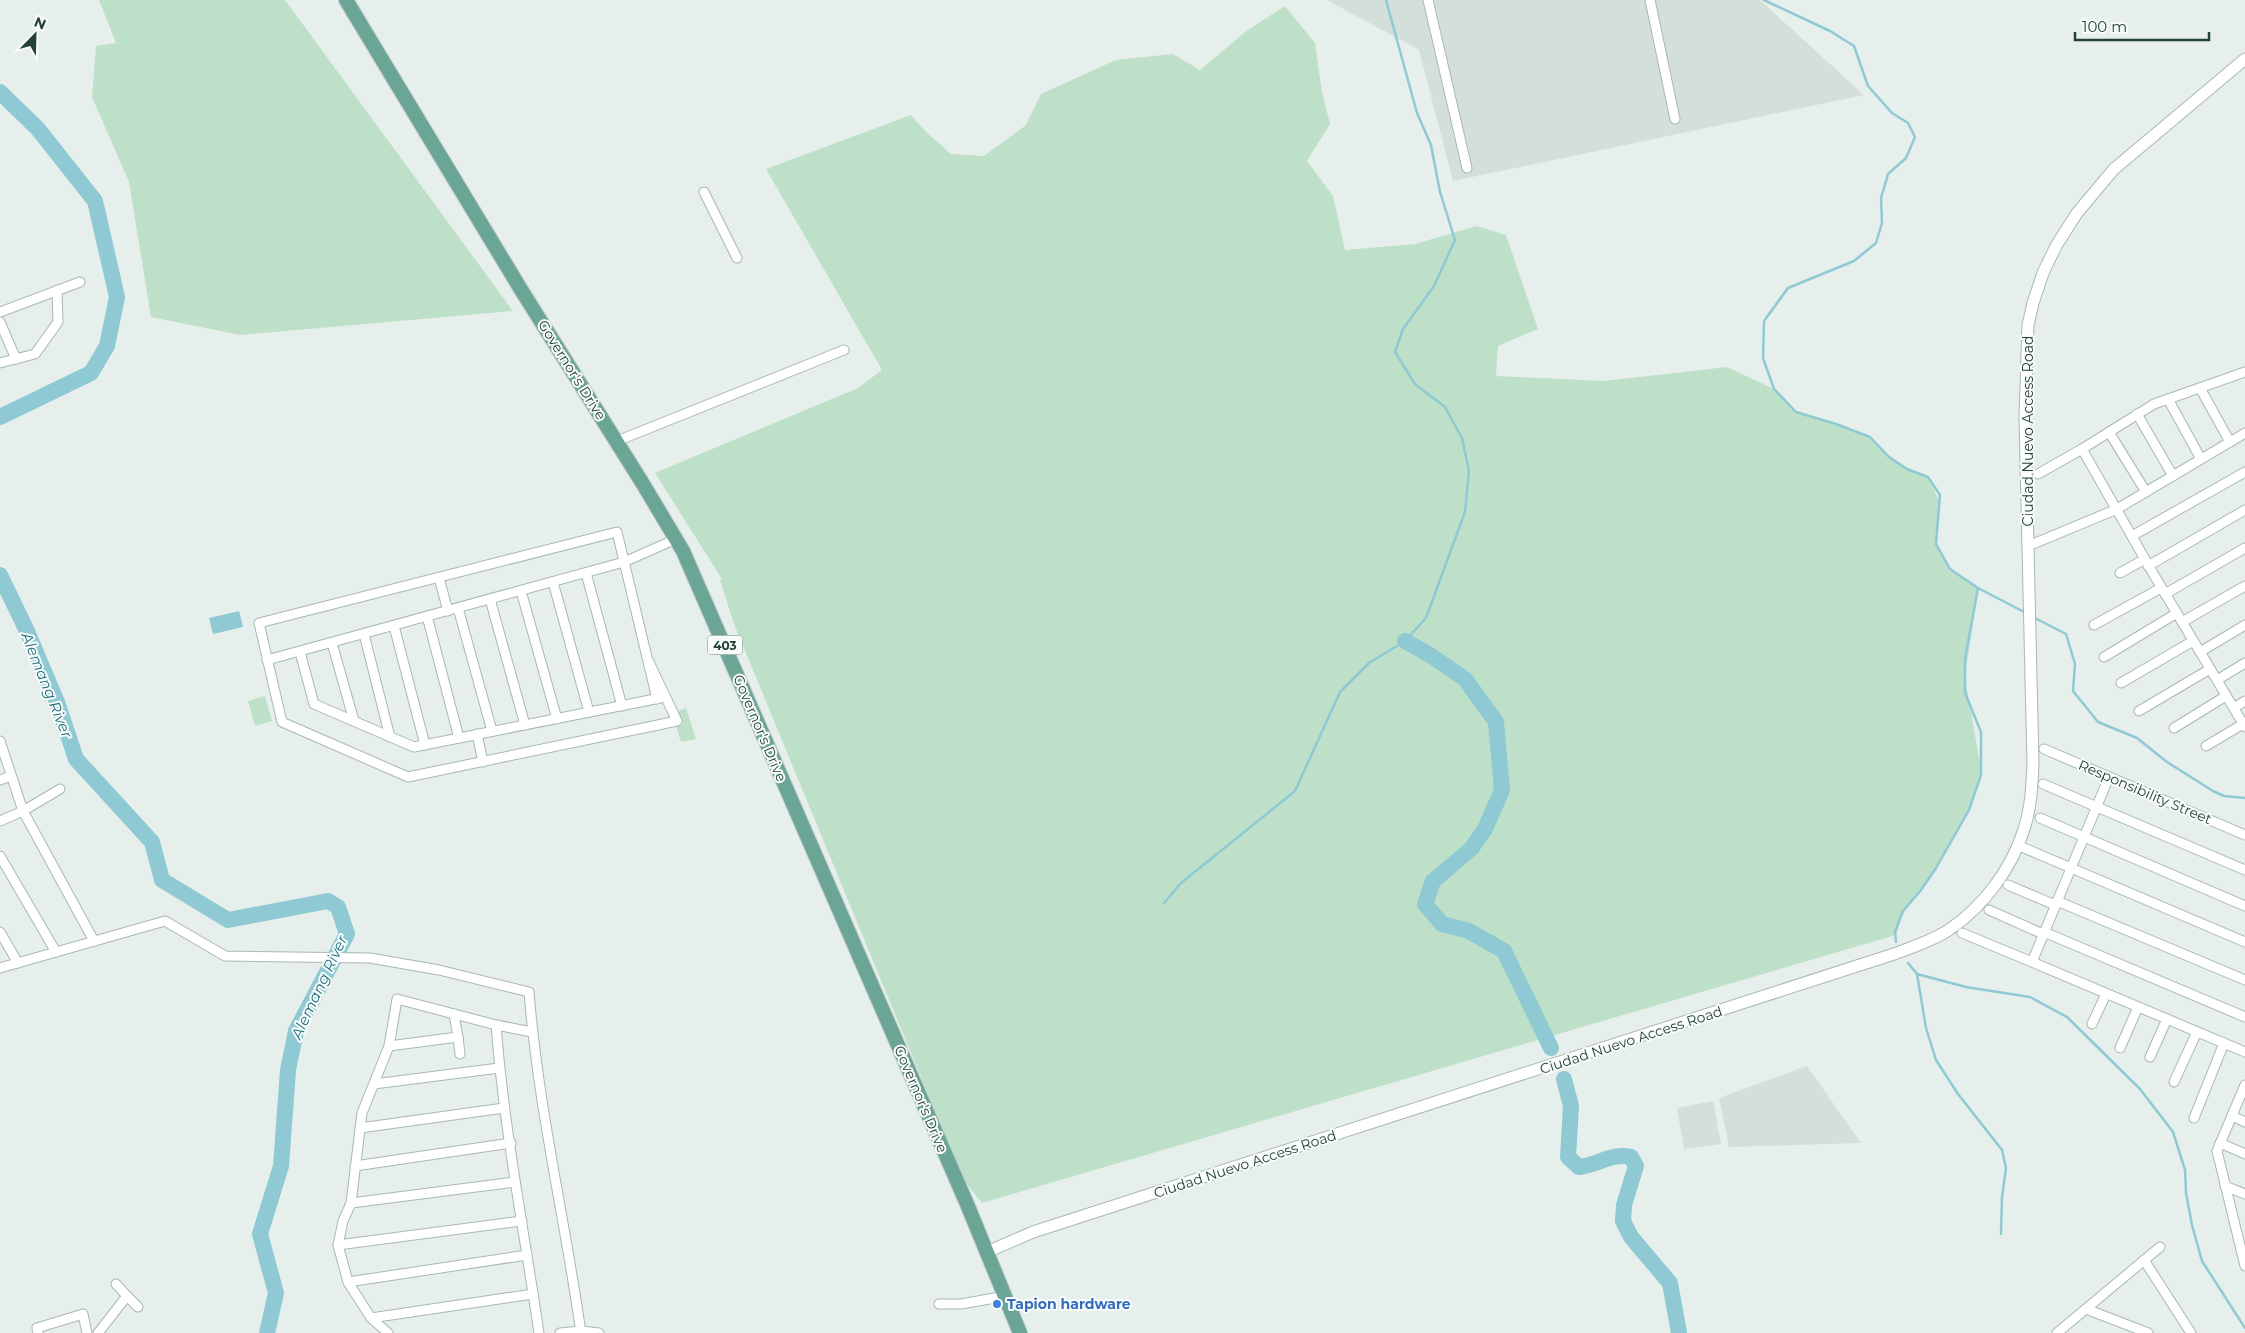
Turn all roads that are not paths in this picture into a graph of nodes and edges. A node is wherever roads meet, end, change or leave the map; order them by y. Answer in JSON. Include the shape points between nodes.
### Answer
{"nodes":[{"id":1,"x":346,"y":0,"type":"edge"},
{"id":2,"x":1428,"y":0,"type":"edge"},
{"id":3,"x":1650,"y":0,"type":"edge"},
{"id":4,"x":2245,"y":58,"type":"edge"},
{"id":5,"x":1675,"y":119,"type":"dead end"},
{"id":6,"x":1466,"y":168,"type":"dead end"},
{"id":7,"x":704,"y":192,"type":"dead end"},
{"id":8,"x":737,"y":258,"type":"dead end"},
{"id":9,"x":80,"y":282,"type":"dead end"},
{"id":10,"x":57,"y":290,"type":"junction"},
{"id":11,"x":0,"y":312,"type":"edge"},
{"id":12,"x":0,"y":322,"type":"edge"},
{"id":13,"x":844,"y":350,"type":"dead end"},
{"id":14,"x":16,"y":359,"type":"junction"},
{"id":15,"x":0,"y":363,"type":"edge"},
{"id":16,"x":2245,"y":372,"type":"edge"},
{"id":17,"x":2200,"y":388,"type":"junction"},
{"id":18,"x":2168,"y":399,"type":"junction"},
{"id":19,"x":2137,"y":414,"type":"junction"},
{"id":20,"x":2109,"y":432,"type":"junction"},
{"id":21,"x":2245,"y":434,"type":"edge"},
{"id":22,"x":616,"y":441,"type":"junction"},
{"id":23,"x":2230,"y":442,"type":"junction"},
{"id":24,"x":2082,"y":448,"type":"junction"},
{"id":25,"x":2201,"y":459,"type":"junction"},
{"id":26,"x":2245,"y":472,"type":"edge"},
{"id":27,"x":2038,"y":474,"type":"dead end"},
{"id":28,"x":2173,"y":476,"type":"junction"},
{"id":29,"x":2146,"y":492,"type":"junction"},
{"id":30,"x":2117,"y":509,"type":"junction"},
{"id":31,"x":2245,"y":510,"type":"edge"},
{"id":32,"x":2132,"y":536,"type":"junction"},
{"id":33,"x":676,"y":539,"type":"junction"},
{"id":34,"x":2245,"y":548,"type":"edge"},
{"id":35,"x":2028,"y":552,"type":"junction"},
{"id":36,"x":624,"y":562,"type":"junction"},
{"id":37,"x":2146,"y":562,"type":"junction"},
{"id":38,"x":586,"y":573,"type":"junction"},
{"id":39,"x":2120,"y":573,"type":"dead end"},
{"id":40,"x":439,"y":578,"type":"junction"},
{"id":41,"x":553,"y":582,"type":"junction"},
{"id":42,"x":2245,"y":586,"type":"edge"},
{"id":43,"x":521,"y":591,"type":"junction"},
{"id":44,"x":2163,"y":591,"type":"junction"},
{"id":45,"x":490,"y":599,"type":"junction"},
{"id":46,"x":458,"y":608,"type":"junction"},
{"id":47,"x":448,"y":611,"type":"junction"},
{"id":48,"x":2177,"y":613,"type":"junction"},
{"id":49,"x":427,"y":616,"type":"junction"},
{"id":50,"x":2182,"y":622,"type":"junction"},
{"id":51,"x":2094,"y":625,"type":"dead end"},
{"id":52,"x":2245,"y":625,"type":"edge"},
{"id":53,"x":394,"y":626,"type":"junction"},
{"id":54,"x":364,"y":634,"type":"junction"},
{"id":55,"x":2194,"y":641,"type":"junction"},
{"id":56,"x":332,"y":642,"type":"junction"},
{"id":57,"x":300,"y":652,"type":"junction"},
{"id":58,"x":2200,"y":652,"type":"junction"},
{"id":59,"x":2104,"y":657,"type":"dead end"},
{"id":60,"x":267,"y":660,"type":"junction"},
{"id":61,"x":2245,"y":663,"type":"edge"},
{"id":62,"x":2210,"y":669,"type":"junction"},
{"id":63,"x":2217,"y":680,"type":"junction"},
{"id":64,"x":2121,"y":683,"type":"dead end"},
{"id":65,"x":2226,"y":696,"type":"junction"},
{"id":66,"x":661,"y":698,"type":"junction"},
{"id":67,"x":2245,"y":701,"type":"edge"},
{"id":68,"x":622,"y":706,"type":"junction"},
{"id":69,"x":2234,"y":708,"type":"junction"},
{"id":70,"x":2139,"y":711,"type":"dead end"},
{"id":71,"x":589,"y":712,"type":"junction"},
{"id":72,"x":557,"y":718,"type":"junction"},
{"id":73,"x":354,"y":721,"type":"junction"},
{"id":74,"x":524,"y":725,"type":"junction"},
{"id":75,"x":2244,"y":725,"type":"edge"},
{"id":76,"x":2174,"y":728,"type":"dead end"},
{"id":77,"x":492,"y":732,"type":"junction"},
{"id":78,"x":477,"y":734,"type":"junction"},
{"id":79,"x":390,"y":737,"type":"junction"},
{"id":80,"x":459,"y":738,"type":"junction"},
{"id":81,"x":0,"y":741,"type":"edge"},
{"id":82,"x":425,"y":745,"type":"junction"},
{"id":83,"x":2206,"y":746,"type":"dead end"},
{"id":84,"x":2044,"y":749,"type":"dead end"},
{"id":85,"x":483,"y":762,"type":"junction"},
{"id":86,"x":11,"y":776,"type":"junction"},
{"id":87,"x":2109,"y":777,"type":"junction"},
{"id":88,"x":0,"y":780,"type":"edge"},
{"id":89,"x":2043,"y":784,"type":"dead end"},
{"id":90,"x":60,"y":789,"type":"dead end"},
{"id":91,"x":2097,"y":807,"type":"junction"},
{"id":92,"x":23,"y":811,"type":"junction"},
{"id":93,"x":2040,"y":818,"type":"dead end"},
{"id":94,"x":0,"y":821,"type":"edge"},
{"id":95,"x":2245,"y":835,"type":"edge"},
{"id":96,"x":2084,"y":837,"type":"junction"},
{"id":97,"x":2017,"y":846,"type":"junction"},
{"id":98,"x":0,"y":856,"type":"edge"},
{"id":99,"x":2071,"y":868,"type":"junction"},
{"id":100,"x":2245,"y":870,"type":"edge"},
{"id":101,"x":2008,"y":885,"type":"dead end"},
{"id":102,"x":2056,"y":903,"type":"junction"},
{"id":103,"x":2245,"y":906,"type":"edge"},
{"id":104,"x":1989,"y":910,"type":"dead end"},
{"id":105,"x":0,"y":932,"type":"edge"},
{"id":106,"x":1962,"y":933,"type":"dead end"},
{"id":107,"x":2044,"y":933,"type":"junction"},
{"id":108,"x":94,"y":941,"type":"junction"},
{"id":109,"x":2245,"y":942,"type":"edge"},
{"id":110,"x":56,"y":952,"type":"junction"},
{"id":111,"x":2032,"y":962,"type":"junction"},
{"id":112,"x":18,"y":963,"type":"junction"},
{"id":113,"x":0,"y":968,"type":"edge"},
{"id":114,"x":2245,"y":980,"type":"edge"},
{"id":115,"x":2106,"y":994,"type":"junction"},
{"id":116,"x":2138,"y":1007,"type":"junction"},
{"id":117,"x":454,"y":1014,"type":"junction"},
{"id":118,"x":2245,"y":1017,"type":"edge"},
{"id":119,"x":2167,"y":1019,"type":"junction"},
{"id":120,"x":2092,"y":1024,"type":"dead end"},
{"id":121,"x":496,"y":1025,"type":"junction"},
{"id":122,"x":532,"y":1032,"type":"junction"},
{"id":123,"x":2197,"y":1032,"type":"junction"},
{"id":124,"x":458,"y":1037,"type":"junction"},
{"id":125,"x":2224,"y":1043,"type":"junction"},
{"id":126,"x":389,"y":1046,"type":"junction"},
{"id":127,"x":2120,"y":1048,"type":"dead end"},
{"id":128,"x":2245,"y":1052,"type":"edge"},
{"id":129,"x":460,"y":1054,"type":"dead end"},
{"id":130,"x":2150,"y":1057,"type":"dead end"},
{"id":131,"x":499,"y":1068,"type":"junction"},
{"id":132,"x":2174,"y":1082,"type":"dead end"},
{"id":133,"x":374,"y":1084,"type":"junction"},
{"id":134,"x":2245,"y":1086,"type":"edge"},
{"id":135,"x":504,"y":1108,"type":"junction"},
{"id":136,"x":2232,"y":1116,"type":"junction"},
{"id":137,"x":2194,"y":1118,"type":"dead end"},
{"id":138,"x":2245,"y":1122,"type":"edge"},
{"id":139,"x":360,"y":1128,"type":"junction"},
{"id":140,"x":2220,"y":1143,"type":"junction"},
{"id":141,"x":511,"y":1144,"type":"junction"},
{"id":142,"x":2245,"y":1154,"type":"edge"},
{"id":143,"x":354,"y":1166,"type":"junction"},
{"id":144,"x":515,"y":1182,"type":"junction"},
{"id":145,"x":2225,"y":1186,"type":"junction"},
{"id":146,"x":2245,"y":1194,"type":"edge"},
{"id":147,"x":351,"y":1203,"type":"junction"},
{"id":148,"x":522,"y":1221,"type":"junction"},
{"id":149,"x":2234,"y":1222,"type":"junction"},
{"id":150,"x":2245,"y":1227,"type":"edge"},
{"id":151,"x":338,"y":1245,"type":"junction"},
{"id":152,"x":985,"y":1247,"type":"junction"},
{"id":153,"x":2160,"y":1247,"type":"dead end"},
{"id":154,"x":526,"y":1255,"type":"junction"},
{"id":155,"x":2144,"y":1260,"type":"junction"},
{"id":156,"x":2244,"y":1262,"type":"edge"},
{"id":157,"x":348,"y":1282,"type":"junction"},
{"id":158,"x":116,"y":1284,"type":"dead end"},
{"id":159,"x":533,"y":1294,"type":"junction"},
{"id":160,"x":127,"y":1296,"type":"junction"},
{"id":161,"x":1006,"y":1296,"type":"junction"},
{"id":162,"x":939,"y":1304,"type":"dead end"},
{"id":163,"x":138,"y":1307,"type":"dead end"},
{"id":164,"x":2086,"y":1309,"type":"junction"},
{"id":165,"x":371,"y":1318,"type":"junction"},
{"id":166,"x":2128,"y":1329,"type":"edge"},
{"id":167,"x":581,"y":1332,"type":"edge"},
{"id":168,"x":38,"y":1333,"type":"edge"},
{"id":169,"x":87,"y":1333,"type":"edge"},
{"id":170,"x":98,"y":1333,"type":"edge"},
{"id":171,"x":388,"y":1333,"type":"edge"},
{"id":172,"x":539,"y":1333,"type":"edge"},
{"id":173,"x":560,"y":1333,"type":"edge"},
{"id":174,"x":599,"y":1333,"type":"edge"},
{"id":175,"x":1020,"y":1333,"type":"edge"},
{"id":176,"x":2057,"y":1333,"type":"edge"},
{"id":177,"x":2148,"y":1333,"type":"edge"},
{"id":178,"x":2191,"y":1333,"type":"edge"}],
"edges":[{"from":1,"to":22,"type":"main road","name":"Governor's Drive","number":"403"},
{"from":2,"to":6,"type":"street"},
{"from":3,"to":5,"type":"street"},
{"from":4,"to":35,"type":"street","name":"Ciudad Nuevo Access Road","via":[[2114,169],[2077,213],[2043,273],[2028,325],[2025,417]]},
{"from":7,"to":8,"type":"street"},
{"from":9,"to":10,"type":"street"},
{"from":10,"to":11,"type":"street"},
{"from":10,"to":14,"type":"street","via":[[58,322],[35,354]]},
{"from":12,"to":14,"type":"street"},
{"from":13,"to":22,"type":"street"},
{"from":14,"to":15,"type":"street"},
{"from":16,"to":17,"type":"street"},
{"from":17,"to":18,"type":"street"},
{"from":17,"to":23,"type":"street"},
{"from":18,"to":19,"type":"street"},
{"from":18,"to":25,"type":"street"},
{"from":19,"to":20,"type":"street"},
{"from":19,"to":28,"type":"street"},
{"from":20,"to":24,"type":"street"},
{"from":20,"to":29,"type":"street"},
{"from":21,"to":23,"type":"street"},
{"from":22,"to":33,"type":"main road","name":"Governor's Drive","number":"403"},
{"from":23,"to":25,"type":"street"},
{"from":24,"to":27,"type":"street"},
{"from":24,"to":30,"type":"street"},
{"from":25,"to":28,"type":"street"},
{"from":26,"to":32,"type":"street"},
{"from":28,"to":29,"type":"street"},
{"from":29,"to":30,"type":"street"},
{"from":30,"to":32,"type":"street"},
{"from":30,"to":35,"type":"street"},
{"from":31,"to":37,"type":"street"},
{"from":32,"to":37,"type":"street"},
{"from":33,"to":36,"type":"street"},
{"from":33,"to":152,"type":"main road","name":"Governor's Drive","number":"403","via":[[703,594]]},
{"from":34,"to":44,"type":"street"},
{"from":35,"to":97,"type":"street","name":"Ciudad Nuevo Access Road","via":[[2033,764],[2031,796]]},
{"from":36,"to":38,"type":"street"},
{"from":36,"to":40,"type":"street","via":[[617,532]]},
{"from":36,"to":66,"type":"street","via":[[648,660]]},
{"from":37,"to":39,"type":"street"},
{"from":37,"to":44,"type":"street"},
{"from":38,"to":41,"type":"street"},
{"from":38,"to":68,"type":"street"},
{"from":40,"to":47,"type":"street"},
{"from":40,"to":60,"type":"street","via":[[259,624]]},
{"from":41,"to":43,"type":"street"},
{"from":41,"to":71,"type":"street"},
{"from":42,"to":50,"type":"street"},
{"from":43,"to":45,"type":"street"},
{"from":43,"to":72,"type":"street"},
{"from":44,"to":48,"type":"street"},
{"from":44,"to":51,"type":"street"},
{"from":45,"to":46,"type":"street"},
{"from":45,"to":74,"type":"street"},
{"from":46,"to":47,"type":"street"},
{"from":46,"to":77,"type":"street"},
{"from":47,"to":49,"type":"street"},
{"from":48,"to":50,"type":"street"},
{"from":48,"to":59,"type":"street"},
{"from":49,"to":53,"type":"street"},
{"from":49,"to":80,"type":"street"},
{"from":50,"to":55,"type":"street"},
{"from":52,"to":58,"type":"street"},
{"from":53,"to":54,"type":"street"},
{"from":53,"to":82,"type":"street"},
{"from":54,"to":56,"type":"street"},
{"from":54,"to":79,"type":"street"},
{"from":55,"to":58,"type":"street"},
{"from":55,"to":64,"type":"street"},
{"from":56,"to":57,"type":"street"},
{"from":56,"to":73,"type":"street"},
{"from":57,"to":60,"type":"street"},
{"from":57,"to":73,"type":"street","via":[[314,704]]},
{"from":58,"to":62,"type":"street"},
{"from":60,"to":85,"type":"street","via":[[282,722],[408,777]]},
{"from":61,"to":63,"type":"street"},
{"from":62,"to":63,"type":"street"},
{"from":62,"to":70,"type":"street"},
{"from":63,"to":65,"type":"street"},
{"from":65,"to":69,"type":"street"},
{"from":65,"to":76,"type":"street"},
{"from":66,"to":68,"type":"street"},
{"from":66,"to":85,"type":"street","via":[[677,721]]},
{"from":67,"to":69,"type":"street"},
{"from":68,"to":71,"type":"street"},
{"from":69,"to":75,"type":"street"},
{"from":71,"to":72,"type":"street"},
{"from":72,"to":74,"type":"street"},
{"from":73,"to":79,"type":"street"},
{"from":74,"to":77,"type":"street"},
{"from":75,"to":83,"type":"street"},
{"from":77,"to":78,"type":"street"},
{"from":78,"to":80,"type":"street"},
{"from":78,"to":85,"type":"street"},
{"from":79,"to":82,"type":"street","via":[[414,747]]},
{"from":80,"to":82,"type":"street"},
{"from":81,"to":86,"type":"street"},
{"from":84,"to":87,"type":"street","name":"Responsibility Street"},
{"from":86,"to":88,"type":"street"},
{"from":86,"to":92,"type":"street"},
{"from":87,"to":91,"type":"street"},
{"from":87,"to":95,"type":"street","name":"Responsibility Street"},
{"from":89,"to":91,"type":"street"},
{"from":90,"to":92,"type":"street"},
{"from":91,"to":96,"type":"street"},
{"from":91,"to":100,"type":"street"},
{"from":92,"to":94,"type":"street"},
{"from":92,"to":108,"type":"street"},
{"from":93,"to":96,"type":"street"},
{"from":96,"to":99,"type":"street"},
{"from":96,"to":103,"type":"street"},
{"from":97,"to":99,"type":"street"},
{"from":97,"to":152,"type":"street","name":"Ciudad Nuevo Access Road","via":[[2004,872],[1972,911],[1949,930],[1913,946]]},
{"from":98,"to":110,"type":"street"},
{"from":99,"to":102,"type":"street"},
{"from":99,"to":109,"type":"street"},
{"from":101,"to":102,"type":"street"},
{"from":102,"to":107,"type":"street"},
{"from":102,"to":114,"type":"street"},
{"from":104,"to":107,"type":"street"},
{"from":105,"to":112,"type":"street"},
{"from":106,"to":111,"type":"street"},
{"from":107,"to":111,"type":"street"},
{"from":107,"to":118,"type":"street"},
{"from":108,"to":110,"type":"street"},
{"from":108,"to":122,"type":"street","via":[[165,921],[225,956],[370,958],[439,970],[529,992]]},
{"from":110,"to":112,"type":"street"},
{"from":111,"to":115,"type":"street"},
{"from":112,"to":113,"type":"street"},
{"from":115,"to":116,"type":"street"},
{"from":115,"to":120,"type":"street"},
{"from":116,"to":119,"type":"street"},
{"from":116,"to":127,"type":"street"},
{"from":117,"to":121,"type":"street"},
{"from":117,"to":124,"type":"street"},
{"from":117,"to":126,"type":"street","via":[[396,999]]},
{"from":119,"to":123,"type":"street"},
{"from":119,"to":130,"type":"street"},
{"from":121,"to":122,"type":"street"},
{"from":121,"to":131,"type":"street"},
{"from":122,"to":167,"type":"street"},
{"from":123,"to":125,"type":"street"},
{"from":123,"to":132,"type":"street"},
{"from":124,"to":126,"type":"street"},
{"from":124,"to":129,"type":"street"},
{"from":125,"to":128,"type":"street"},
{"from":125,"to":137,"type":"street"},
{"from":126,"to":133,"type":"street"},
{"from":131,"to":133,"type":"street"},
{"from":131,"to":135,"type":"street"},
{"from":133,"to":139,"type":"street","via":[[362,1113]]},
{"from":134,"to":136,"type":"street"},
{"from":135,"to":139,"type":"street"},
{"from":135,"to":141,"type":"street"},
{"from":136,"to":138,"type":"street"},
{"from":136,"to":140,"type":"street"},
{"from":139,"to":143,"type":"street"},
{"from":140,"to":142,"type":"street"},
{"from":140,"to":145,"type":"street","via":[[2217,1151]]},
{"from":141,"to":143,"type":"street"},
{"from":141,"to":144,"type":"street"},
{"from":143,"to":147,"type":"street"},
{"from":144,"to":147,"type":"street"},
{"from":144,"to":148,"type":"street"},
{"from":145,"to":146,"type":"street"},
{"from":145,"to":149,"type":"street"},
{"from":147,"to":151,"type":"street"},
{"from":148,"to":151,"type":"street"},
{"from":148,"to":154,"type":"street"},
{"from":149,"to":150,"type":"street"},
{"from":149,"to":156,"type":"street"},
{"from":151,"to":157,"type":"street"},
{"from":152,"to":161,"type":"main road","name":"Governor's Drive","number":"403"},
{"from":153,"to":155,"type":"street"},
{"from":154,"to":157,"type":"street"},
{"from":154,"to":159,"type":"street"},
{"from":155,"to":164,"type":"street"},
{"from":155,"to":178,"type":"street"},
{"from":157,"to":165,"type":"street"},
{"from":158,"to":160,"type":"street"},
{"from":159,"to":165,"type":"street"},
{"from":159,"to":172,"type":"street"},
{"from":160,"to":163,"type":"street"},
{"from":160,"to":170,"type":"street"},
{"from":161,"to":162,"type":"street","via":[[961,1304]]},
{"from":161,"to":175,"type":"main road","name":"Governor's Drive","number":"403"},
{"from":164,"to":166,"type":"street"},
{"from":164,"to":176,"type":"street"},
{"from":165,"to":171,"type":"street"},
{"from":166,"to":177,"type":"street"},
{"from":167,"to":173,"type":"street"},
{"from":167,"to":174,"type":"street"},
{"from":168,"to":169,"type":"street","via":[[37,1328],[83,1314]]}]}
